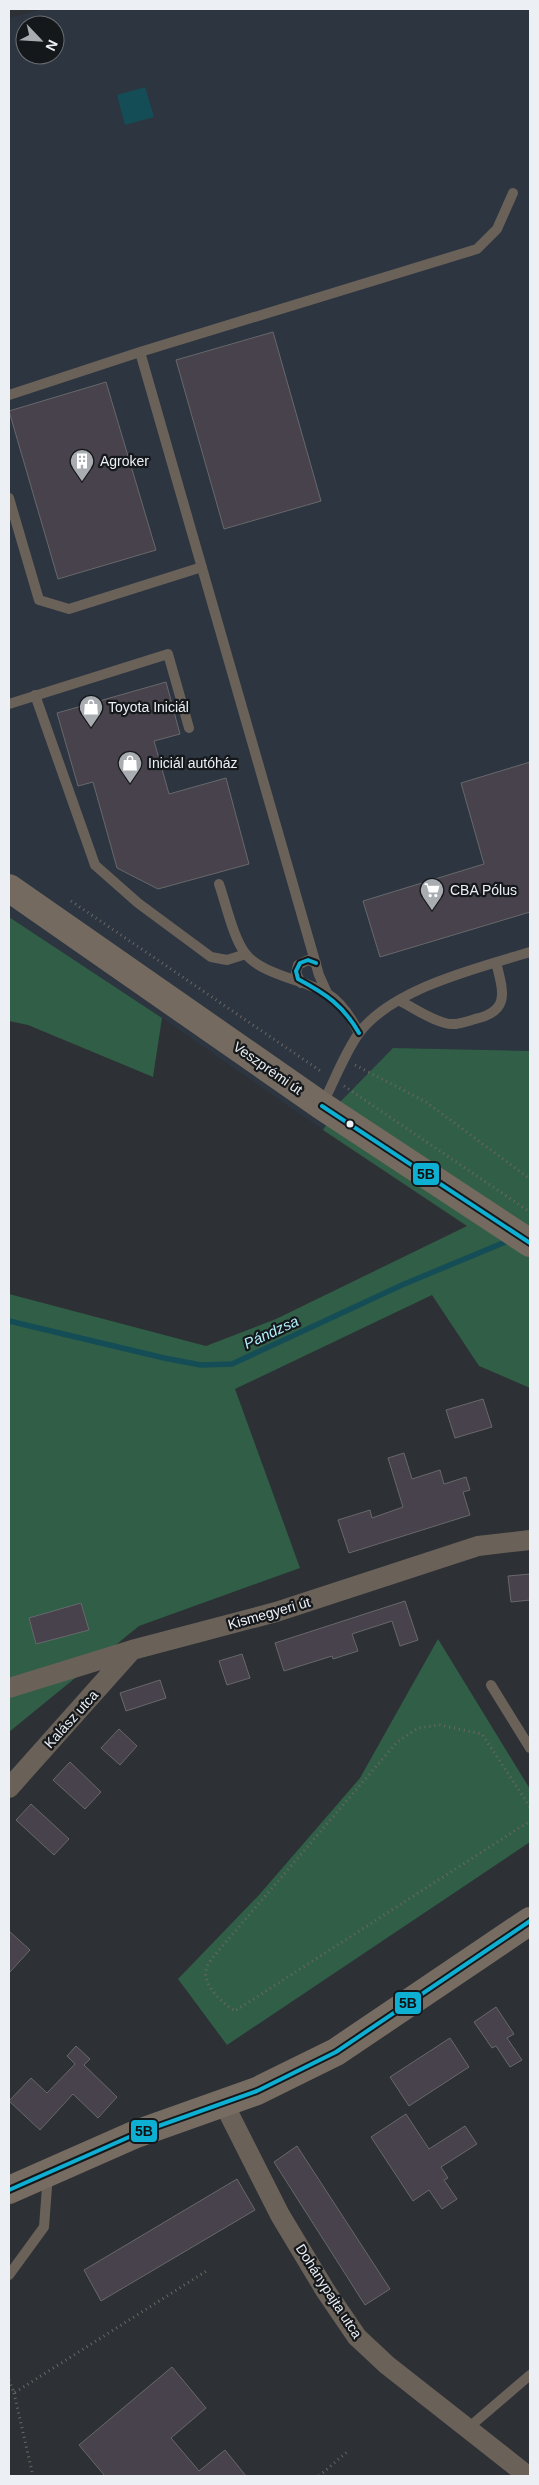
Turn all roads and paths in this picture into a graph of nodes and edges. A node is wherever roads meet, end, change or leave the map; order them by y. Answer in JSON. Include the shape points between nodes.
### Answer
{"nodes":[{"id":1,"x":513,"y":193,"type":"dead end"},
{"id":2,"x":140,"y":352,"type":"junction"},
{"id":3,"x":9,"y":395,"type":"edge"},
{"id":4,"x":9,"y":498,"type":"edge"},
{"id":5,"x":202,"y":567,"type":"junction"},
{"id":6,"x":35,"y":695,"type":"junction"},
{"id":7,"x":9,"y":704,"type":"edge"},
{"id":8,"x":189,"y":728,"type":"dead end"},
{"id":9,"x":219,"y":884,"type":"dead end"},
{"id":10,"x":9,"y":888,"type":"edge"},
{"id":11,"x":66,"y":898,"type":"dead end"},
{"id":12,"x":530,"y":952,"type":"edge"},
{"id":13,"x":246,"y":954,"type":"junction"},
{"id":14,"x":496,"y":962,"type":"junction"},
{"id":15,"x":316,"y":963,"type":"junction"},
{"id":16,"x":301,"y":983,"type":"junction"},
{"id":17,"x":328,"y":994,"type":"junction"},
{"id":18,"x":400,"y":1000,"type":"junction"},
{"id":19,"x":360,"y":1034,"type":"junction"},
{"id":20,"x":345,"y":1060,"type":"junction"},
{"id":21,"x":335,"y":1080,"type":"junction"},
{"id":22,"x":322,"y":1106,"type":"junction"},
{"id":23,"x":530,"y":1179,"type":"edge"},
{"id":24,"x":529,"y":1211,"type":"edge"},
{"id":25,"x":530,"y":1243,"type":"edge"},
{"id":26,"x":530,"y":1540,"type":"edge"},
{"id":27,"x":132,"y":1650,"type":"junction"},
{"id":28,"x":491,"y":1685,"type":"dead end"},
{"id":29,"x":9,"y":1688,"type":"edge"},
{"id":30,"x":530,"y":1748,"type":"edge"},
{"id":31,"x":9,"y":1788,"type":"edge"},
{"id":32,"x":530,"y":1807,"type":"edge"},
{"id":33,"x":530,"y":1821,"type":"edge"},
{"id":34,"x":530,"y":1921,"type":"edge"},
{"id":35,"x":224,"y":2104,"type":"junction"},
{"id":36,"x":48,"y":2171,"type":"junction"},
{"id":37,"x":9,"y":2190,"type":"edge"},
{"id":38,"x":208,"y":2270,"type":"dead end"},
{"id":39,"x":9,"y":2275,"type":"edge"},
{"id":40,"x":530,"y":2375,"type":"edge"},
{"id":41,"x":9,"y":2380,"type":"edge"},
{"id":42,"x":14,"y":2393,"type":"junction"},
{"id":43,"x":467,"y":2429,"type":"junction"},
{"id":44,"x":347,"y":2452,"type":"dead end"},
{"id":45,"x":33,"y":2476,"type":"edge"},
{"id":46,"x":319,"y":2476,"type":"edge"},
{"id":47,"x":528,"y":2476,"type":"edge"}],
"edges":[{"from":1,"to":2,"type":"lane","via":[[497,229],[477,249]]},
{"from":2,"to":3,"type":"lane"},
{"from":2,"to":5,"type":"lane"},
{"from":4,"to":5,"type":"lane","via":[[39,600],[52,605],[70,610]]},
{"from":5,"to":15,"type":"lane"},
{"from":6,"to":7,"type":"lane"},
{"from":6,"to":8,"type":"lane","via":[[168,654]]},
{"from":6,"to":13,"type":"lane","via":[[95,865],[138,903],[211,957],[226,960]]},
{"from":9,"to":13,"type":"lane"},
{"from":10,"to":22,"type":"main road","name":"Veszprémi út"},
{"from":11,"to":21,"type":"path"},
{"from":12,"to":14,"type":"lane"},
{"from":13,"to":16,"type":"lane"},
{"from":14,"to":18,"type":"lane"},
{"from":14,"to":18,"type":"lane","via":[[502,1002],[487,1017],[458,1024],[445,1023]]},
{"from":15,"to":16,"type":"lane","via":[[308,960],[298,965],[296,975]]},
{"from":15,"to":17,"type":"lane"},
{"from":16,"to":17,"type":"lane"},
{"from":17,"to":19,"type":"lane","via":[[350,1017]]},
{"from":18,"to":19,"type":"lane","via":[[374,1018]]},
{"from":19,"to":20,"type":"lane"},
{"from":20,"to":21,"type":"lane"},
{"from":20,"to":23,"type":"path","via":[[426,1102]]},
{"from":21,"to":22,"type":"lane"},
{"from":21,"to":24,"type":"path"},
{"from":22,"to":25,"type":"main road","name":"Veszprémi út"},
{"from":26,"to":27,"type":"street","name":"Kismegyeri út","via":[[478,1546],[276,1612]]},
{"from":27,"to":29,"type":"street","name":"Kismegyeri út"},
{"from":27,"to":31,"type":"street","name":"Kalász utca"},
{"from":28,"to":30,"type":"lane"},
{"from":32,"to":33,"type":"path","via":[[482,1734],[440,1725],[418,1728],[397,1742],[214,1956],[206,1970],[206,1979],[226,2006],[235,2011]]},
{"from":34,"to":35,"type":"main road","via":[[336,2052]]},
{"from":35,"to":36,"type":"main road","via":[[136,2134]]},
{"from":35,"to":43,"type":"street","name":"Dohánypajta utca","via":[[280,2216],[357,2337]]},
{"from":36,"to":37,"type":"main road"},
{"from":36,"to":39,"type":"lane","via":[[44,2227]]},
{"from":38,"to":42,"type":"path"},
{"from":40,"to":43,"type":"lane"},
{"from":41,"to":42,"type":"path"},
{"from":42,"to":45,"type":"path"},
{"from":43,"to":47,"type":"street","name":"Dohánypajta utca"},
{"from":44,"to":46,"type":"path"}]}
